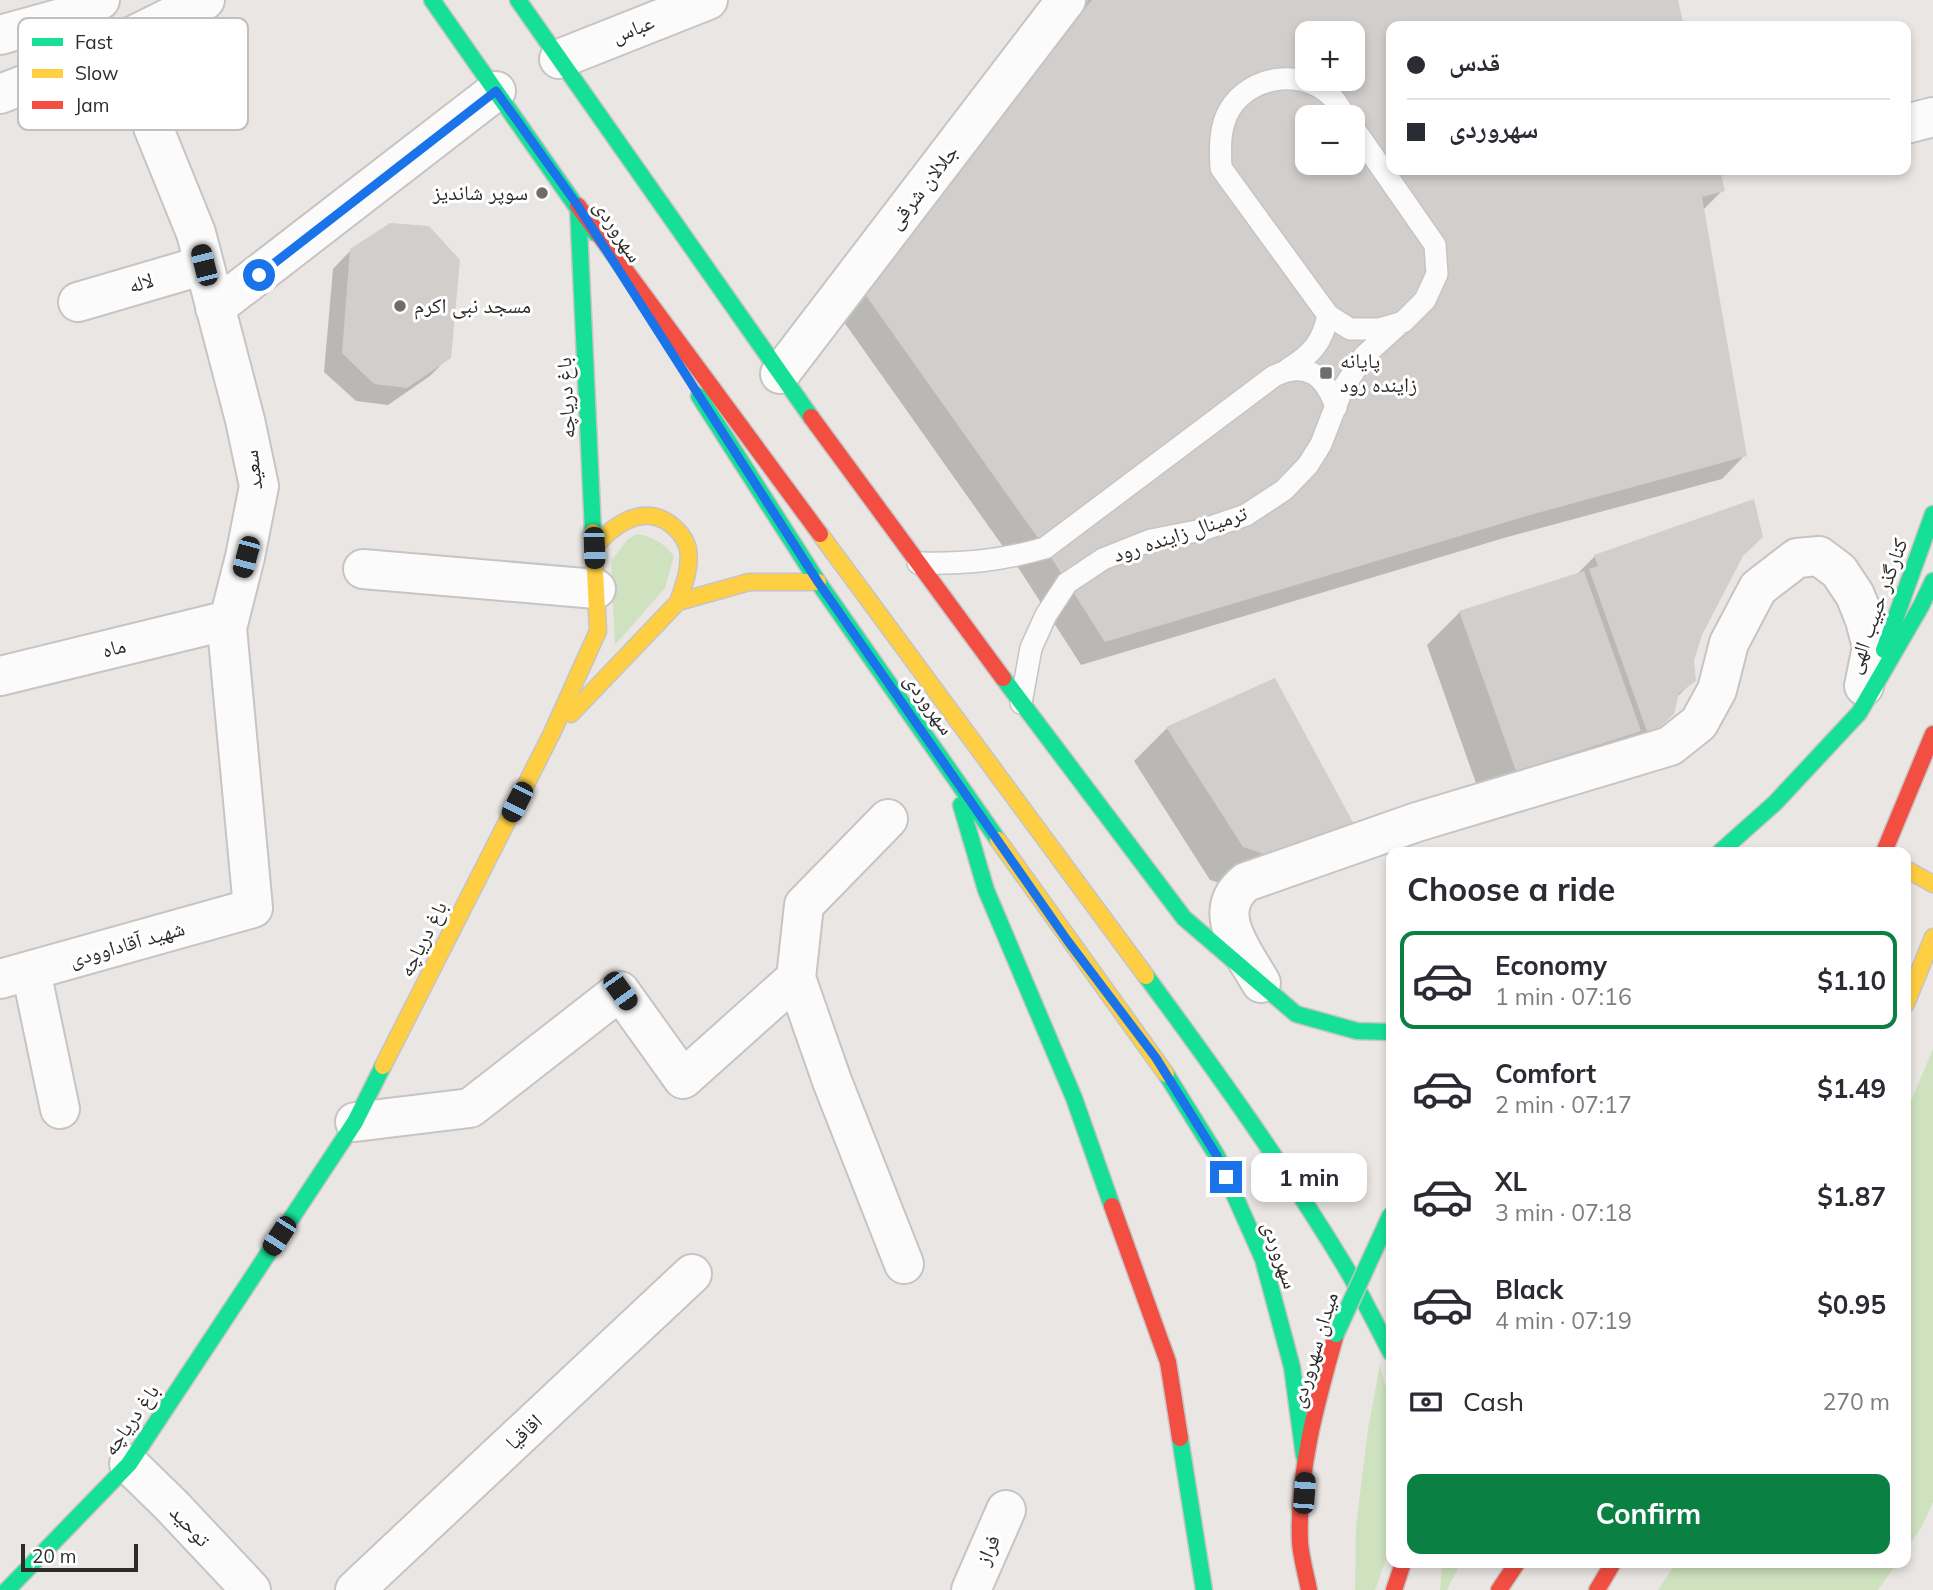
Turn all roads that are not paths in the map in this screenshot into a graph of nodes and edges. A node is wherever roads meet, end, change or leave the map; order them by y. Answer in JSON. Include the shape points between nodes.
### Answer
{"nodes":[{"id":1,"x":100,"y":0,"type":"edge"},
{"id":2,"x":205,"y":0,"type":"edge"},
{"id":3,"x":432,"y":0,"type":"edge"},
{"id":4,"x":518,"y":0,"type":"edge"},
{"id":5,"x":708,"y":0,"type":"edge"},
{"id":6,"x":1066,"y":0,"type":"edge"},
{"id":7,"x":64,"y":8,"type":"edge"},
{"id":8,"x":40,"y":18,"type":"edge"},
{"id":9,"x":169,"y":18,"type":"edge"},
{"id":10,"x":18,"y":27,"type":"edge"},
{"id":11,"x":0,"y":35,"type":"edge"},
{"id":12,"x":559,"y":59,"type":"junction"},
{"id":13,"x":18,"y":87,"type":"edge"},
{"id":14,"x":496,"y":91,"type":"junction"},
{"id":15,"x":0,"y":94,"type":"edge"},
{"id":16,"x":1337,"y":105,"type":"edge"},
{"id":17,"x":1933,"y":117,"type":"edge"},
{"id":18,"x":1911,"y":123,"type":"edge"},
{"id":19,"x":154,"y":130,"type":"edge"},
{"id":20,"x":1365,"y":144,"type":"edge"},
{"id":21,"x":1386,"y":174,"type":"edge"},
{"id":22,"x":1386,"y":175,"type":"edge"},
{"id":23,"x":578,"y":206,"type":"junction"},
{"id":24,"x":204,"y":265,"type":"junction"},
{"id":25,"x":78,"y":302,"type":"dead end"},
{"id":26,"x":215,"y":308,"type":"junction"},
{"id":27,"x":1328,"y":314,"type":"junction"},
{"id":28,"x":1403,"y":322,"type":"junction"},
{"id":29,"x":1288,"y":369,"type":"junction"},
{"id":30,"x":780,"y":374,"type":"junction"},
{"id":31,"x":1336,"y":408,"type":"junction"},
{"id":32,"x":1933,"y":514,"type":"edge"},
{"id":33,"x":594,"y":548,"type":"junction"},
{"id":34,"x":918,"y":563,"type":"junction"},
{"id":35,"x":363,"y":569,"type":"dead end"},
{"id":36,"x":1933,"y":581,"type":"edge"},
{"id":37,"x":818,"y":582,"type":"junction"},
{"id":38,"x":596,"y":589,"type":"junction"},
{"id":39,"x":678,"y":603,"type":"junction"},
{"id":40,"x":229,"y":620,"type":"junction"},
{"id":41,"x":0,"y":676,"type":"edge"},
{"id":42,"x":1021,"y":703,"type":"junction"},
{"id":43,"x":1859,"y":713,"type":"junction"},
{"id":44,"x":552,"y":733,"type":"junction"},
{"id":45,"x":1933,"y":734,"type":"edge"},
{"id":46,"x":951,"y":773,"type":"junction"},
{"id":47,"x":888,"y":819,"type":"dead end"},
{"id":48,"x":1726,"y":847,"type":"edge"},
{"id":49,"x":1886,"y":847,"type":"edge"},
{"id":50,"x":1911,"y":872,"type":"edge"},
{"id":51,"x":1933,"y":884,"type":"edge"},
{"id":52,"x":253,"y":908,"type":"joint"},
{"id":53,"x":1933,"y":937,"type":"edge"},
{"id":54,"x":15,"y":975,"type":"edge"},
{"id":55,"x":796,"y":978,"type":"junction"},
{"id":56,"x":1262,"y":985,"type":"junction"},
{"id":57,"x":1911,"y":992,"type":"edge"},
{"id":58,"x":1386,"y":1032,"type":"edge"},
{"id":59,"x":60,"y":1109,"type":"dead end"},
{"id":60,"x":355,"y":1122,"type":"junction"},
{"id":61,"x":1386,"y":1225,"type":"edge"},
{"id":62,"x":904,"y":1264,"type":"dead end"},
{"id":63,"x":692,"y":1274,"type":"dead end"},
{"id":64,"x":1386,"y":1344,"type":"edge"},
{"id":65,"x":129,"y":1464,"type":"junction"},
{"id":66,"x":1305,"y":1468,"type":"junction"},
{"id":67,"x":1006,"y":1510,"type":"dead end"},
{"id":68,"x":1300,"y":1544,"type":"junction"},
{"id":69,"x":1290,"y":1567,"type":"dead end"},
{"id":70,"x":1401,"y":1568,"type":"edge"},
{"id":71,"x":1514,"y":1568,"type":"edge"},
{"id":72,"x":1611,"y":1568,"type":"edge"},
{"id":73,"x":7,"y":1590,"type":"edge"},
{"id":74,"x":250,"y":1590,"type":"edge"},
{"id":75,"x":355,"y":1590,"type":"edge"},
{"id":76,"x":971,"y":1590,"type":"edge"},
{"id":77,"x":1204,"y":1590,"type":"edge"},
{"id":78,"x":1309,"y":1590,"type":"edge"},
{"id":79,"x":1394,"y":1590,"type":"edge"},
{"id":80,"x":1499,"y":1590,"type":"edge"},
{"id":81,"x":1597,"y":1590,"type":"edge"}],
"edges":[{"from":1,"to":7,"type":"street"},
{"from":2,"to":9,"type":"street"},
{"from":3,"to":14,"type":"main road","name":"سهروردی"},
{"from":4,"to":12,"type":"main road"},
{"from":5,"to":12,"type":"street","name":"عباس"},
{"from":6,"to":30,"type":"street","name":"جلالان شرقی"},
{"from":7,"to":8,"type":"street"},
{"from":10,"to":11,"type":"street"},
{"from":12,"to":30,"type":"main road"},
{"from":13,"to":15,"type":"street"},
{"from":14,"to":23,"type":"main road","name":"سهروردی"},
{"from":14,"to":26,"type":"street"},
{"from":16,"to":27,"type":"lane","via":[[1330,95],[1304,80],[1276,78],[1247,89],[1229,110],[1220,141],[1221,168]]},
{"from":17,"to":18,"type":"street"},
{"from":19,"to":24,"type":"street","name":"سعید","via":[[196,233]]},
{"from":20,"to":21,"type":"lane","name":"ترمینال زاینده رود"},
{"from":22,"to":28,"type":"lane","name":"ترمینال زاینده رود","via":[[1435,245],[1437,274],[1425,300]]},
{"from":23,"to":33,"type":"main road","name":"باغ دریاچه"},
{"from":23,"to":37,"type":"main road","name":"سهروردی"},
{"from":23,"to":64,"type":"main road","via":[[1227,1086],[1347,1270]]},
{"from":24,"to":25,"type":"street","name":"لاله"},
{"from":24,"to":26,"type":"street","name":"سعید"},
{"from":26,"to":40,"type":"street","name":"سعید","via":[[259,485]]},
{"from":27,"to":28,"type":"lane","via":[[1350,330]]},
{"from":27,"to":29,"type":"lane","via":[[1319,342],[1306,358]]},
{"from":28,"to":31,"type":"lane","name":"ترمینال زاینده رود","via":[[1364,356]]},
{"from":29,"to":31,"type":"lane","via":[[1312,372],[1323,380]]},
{"from":29,"to":34,"type":"lane","via":[[1045,548],[968,564]]},
{"from":30,"to":34,"type":"main road"},
{"from":31,"to":42,"type":"lane","name":"ترمینال زاینده رود","via":[[1308,465],[1284,490],[1246,515],[1151,540],[1103,559],[1067,583],[1031,648]]},
{"from":32,"to":43,"type":"main road","name":"کنارگذر حبیب الهی"},
{"from":33,"to":38,"type":"main road","name":"باغ دریاچه"},
{"from":33,"to":39,"type":"main road","via":[[629,519],[644,514],[668,521],[687,544],[689,559]]},
{"from":34,"to":42,"type":"main road"},
{"from":35,"to":38,"type":"street"},
{"from":36,"to":43,"type":"main road"},
{"from":37,"to":39,"type":"main road","via":[[749,582]]},
{"from":37,"to":46,"type":"main road","name":"سهروردی"},
{"from":38,"to":44,"type":"main road","name":"باغ دریاچه","via":[[598,631]]},
{"from":39,"to":44,"type":"main road"},
{"from":40,"to":41,"type":"street","name":"ماه"},
{"from":40,"to":52,"type":"street","name":"سعید"},
{"from":42,"to":56,"type":"main road","via":[[1184,918]]},
{"from":43,"to":48,"type":"main road","via":[[1775,803]]},
{"from":43,"to":56,"type":"street","via":[[1872,647],[1855,595],[1839,571],[1819,556],[1797,558],[1758,588],[1729,643],[1717,690],[1699,723],[1670,746],[1417,822],[1246,882],[1230,901],[1228,915]]},
{"from":44,"to":60,"type":"main road","name":"باغ دریاچه"},
{"from":45,"to":49,"type":"main road"},
{"from":46,"to":66,"type":"main road","name":"سهروردی","via":[[1156,1058],[1217,1156],[1263,1259],[1292,1367]]},
{"from":46,"to":77,"type":"main road","via":[[986,890],[1074,1098],[1168,1362]]},
{"from":47,"to":55,"type":"street","via":[[804,905]]},
{"from":50,"to":51,"type":"main road"},
{"from":52,"to":54,"type":"street","name":"شهید آقاداوودی"},
{"from":53,"to":57,"type":"main road"},
{"from":54,"to":59,"type":"street"},
{"from":55,"to":60,"type":"street","via":[[683,1079],[620,991],[470,1108]]},
{"from":55,"to":62,"type":"street"},
{"from":56,"to":58,"type":"main road","via":[[1296,1014],[1357,1031]]},
{"from":60,"to":65,"type":"main road","name":"باغ دریاچه"},
{"from":61,"to":66,"type":"main road","name":"میدان سهروردی","bridge":true,"via":[[1336,1334],[1319,1391]]},
{"from":63,"to":75,"type":"street","name":"اقاقیا"},
{"from":65,"to":73,"type":"main road","name":"باغ دریاچه"},
{"from":65,"to":74,"type":"street","name":"توحید"},
{"from":66,"to":68,"type":"main road","name":"میدان سهروردی"},
{"from":67,"to":76,"type":"street","name":"فراز"},
{"from":68,"to":69,"type":"main road"},
{"from":68,"to":78,"type":"main road","name":"میدان سهروردی"},
{"from":70,"to":79,"type":"main road"},
{"from":71,"to":80,"type":"main road"},
{"from":72,"to":81,"type":"main road"}]}
